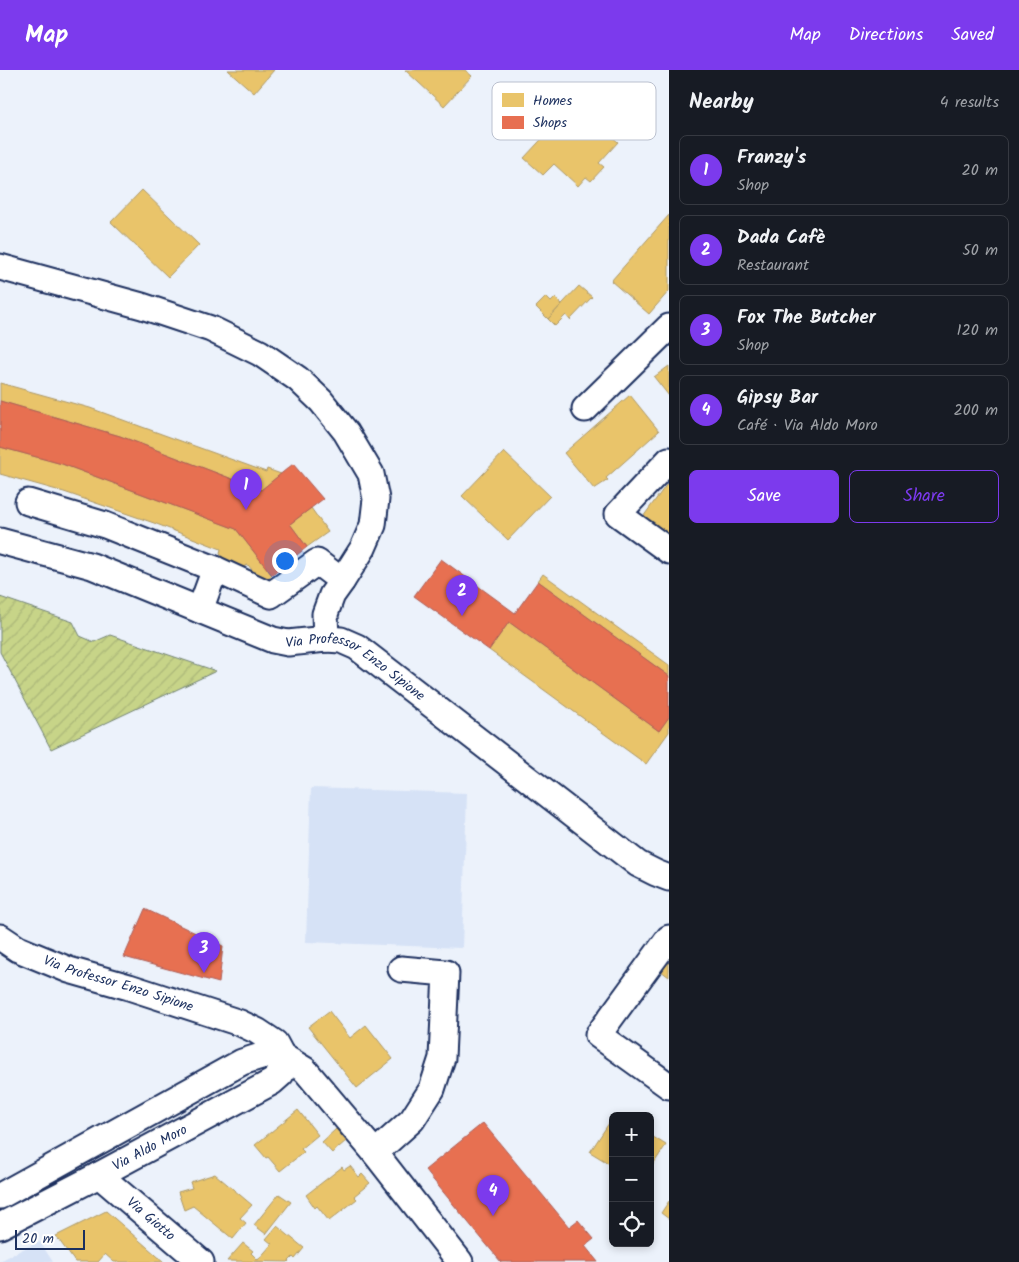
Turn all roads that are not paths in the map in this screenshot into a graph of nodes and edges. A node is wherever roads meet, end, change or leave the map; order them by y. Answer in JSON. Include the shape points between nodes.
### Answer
{"nodes":[{"id":1,"x":0,"y":267,"type":"edge"},
{"id":2,"x":669,"y":327,"type":"edge"},
{"id":3,"x":585,"y":409,"type":"dead end"},
{"id":4,"x":669,"y":460,"type":"edge"},
{"id":5,"x":28,"y":502,"type":"dead end"},
{"id":6,"x":0,"y":541,"type":"edge"},
{"id":7,"x":669,"y":551,"type":"edge"},
{"id":8,"x":215,"y":570,"type":"junction"},
{"id":9,"x":342,"y":581,"type":"junction"},
{"id":10,"x":200,"y":610,"type":"junction"},
{"id":11,"x":326,"y":638,"type":"junction"},
{"id":12,"x":669,"y":878,"type":"edge"},
{"id":13,"x":0,"y":937,"type":"edge"},
{"id":14,"x":669,"y":938,"type":"edge"},
{"id":15,"x":401,"y":969,"type":"dead end"},
{"id":16,"x":240,"y":1023,"type":"junction"},
{"id":17,"x":282,"y":1056,"type":"junction"},
{"id":18,"x":253,"y":1058,"type":"junction"},
{"id":19,"x":669,"y":1086,"type":"edge"},
{"id":20,"x":375,"y":1153,"type":"junction"},
{"id":21,"x":99,"y":1175,"type":"junction"},
{"id":22,"x":0,"y":1196,"type":"edge"},
{"id":23,"x":0,"y":1226,"type":"edge"},
{"id":24,"x":201,"y":1262,"type":"edge"},
{"id":25,"x":460,"y":1262,"type":"edge"}],
"edges":[{"from":1,"to":9,"type":"street","via":[[212,329],[260,353],[298,379],[346,432],[371,474],[376,499],[373,525]]},
{"from":2,"to":3,"type":"street"},
{"from":4,"to":7,"type":"street","via":[[618,514]]},
{"from":5,"to":8,"type":"street","via":[[105,525]]},
{"from":6,"to":10,"type":"street","name":"Via Professor Enzo Sipione","via":[[92,566]]},
{"from":8,"to":9,"type":"street","via":[[271,595],[316,562]]},
{"from":8,"to":10,"type":"street"},
{"from":9,"to":11,"type":"street","via":[[332,594],[325,614]]},
{"from":10,"to":11,"type":"street","name":"Via Professor Enzo Sipione","via":[[273,640],[288,643]]},
{"from":11,"to":12,"type":"street","name":"Via Professor Enzo Sipione","via":[[358,647],[638,864]]},
{"from":13,"to":16,"type":"street","name":"Via Professor Enzo Sipione","via":[[18,949],[69,970]]},
{"from":14,"to":19,"type":"street","via":[[598,1035]]},
{"from":15,"to":20,"type":"street","via":[[446,973],[442,1058],[432,1090],[412,1120]]},
{"from":16,"to":17,"type":"street","name":"Via Professor Enzo Sipione","via":[[276,1043]]},
{"from":16,"to":18,"type":"street","via":[[252,1043]]},
{"from":17,"to":18,"type":"street"},
{"from":17,"to":20,"type":"street","via":[[306,1070]]},
{"from":17,"to":21,"type":"street","name":"Via Aldo Moro","via":[[284,1066],[281,1074],[272,1082]]},
{"from":18,"to":22,"type":"street"},
{"from":20,"to":25,"type":"street"},
{"from":21,"to":23,"type":"street","name":"Via Aldo Moro"},
{"from":21,"to":24,"type":"street","name":"Via Giotto"}]}
